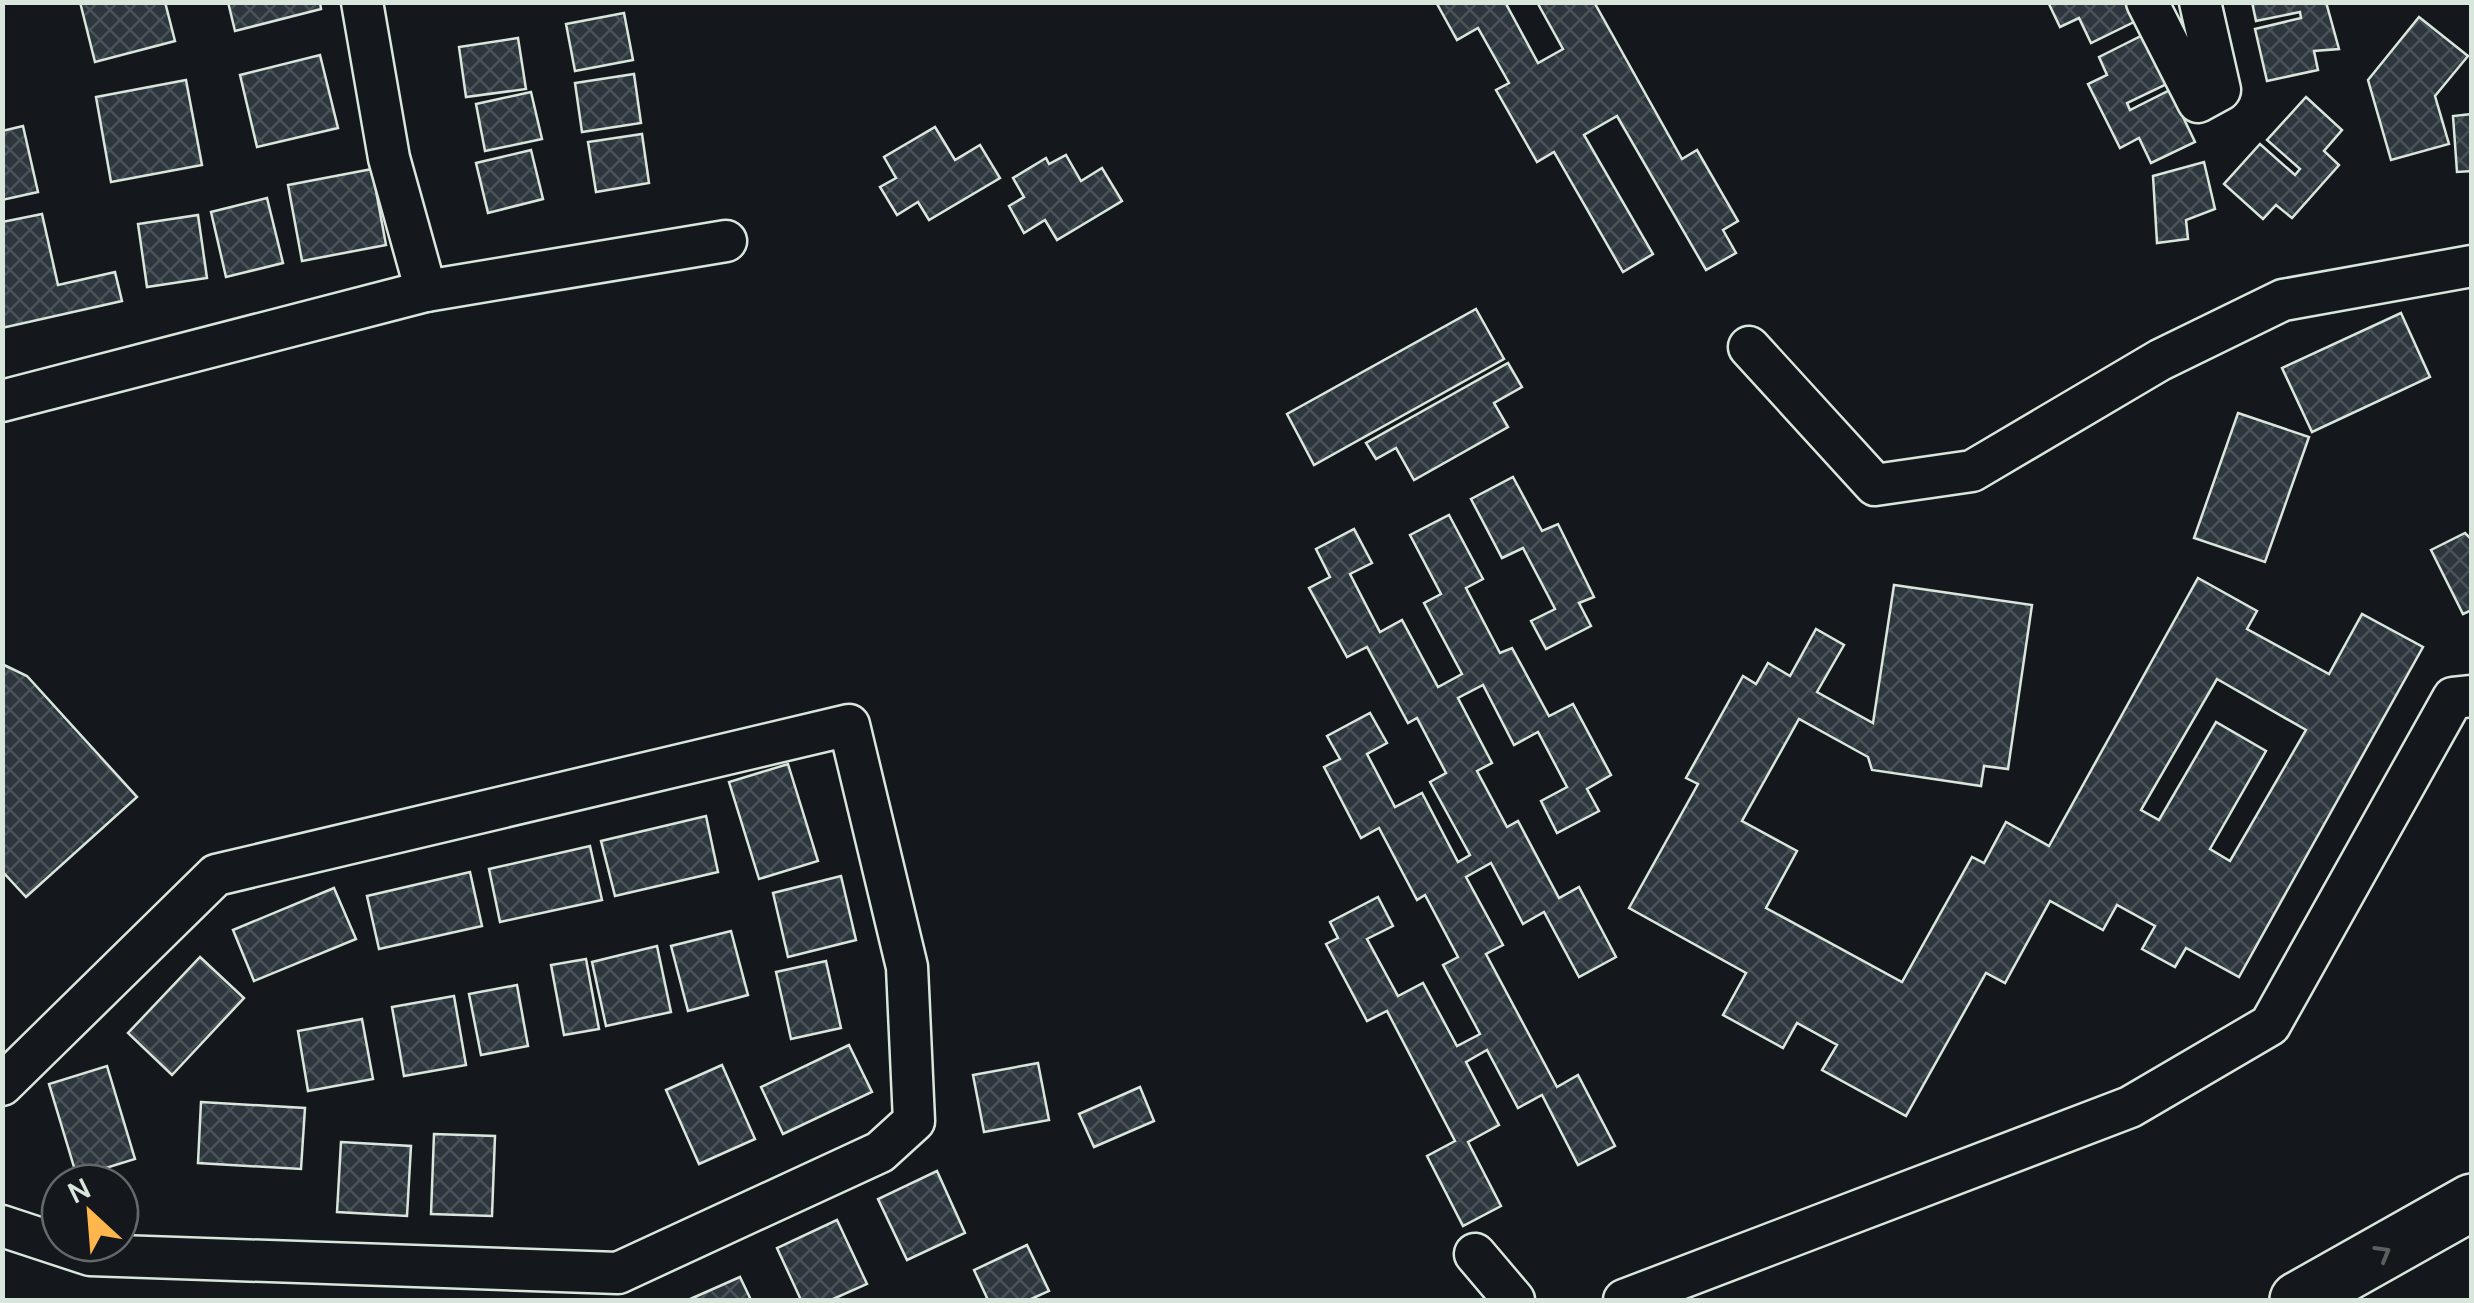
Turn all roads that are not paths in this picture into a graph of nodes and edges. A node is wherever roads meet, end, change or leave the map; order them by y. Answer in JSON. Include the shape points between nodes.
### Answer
{"nodes":[{"id":1,"x":362,"y":2,"type":"edge"},
{"id":2,"x":2148,"y":2,"type":"edge"},
{"id":3,"x":2200,"y":2,"type":"edge"},
{"id":4,"x":726,"y":241,"type":"dead end"},
{"id":5,"x":2472,"y":266,"type":"edge"},
{"id":6,"x":426,"y":291,"type":"junction"},
{"id":7,"x":1749,"y":346,"type":"dead end"},
{"id":8,"x":2,"y":401,"type":"edge"},
{"id":9,"x":2472,"y":696,"type":"edge"},
{"id":10,"x":2,"y":1085,"type":"edge"},
{"id":11,"x":2472,"y":1202,"type":"edge"},
{"id":12,"x":2,"y":1226,"type":"edge"},
{"id":13,"x":1475,"y":1254,"type":"dead end"},
{"id":14,"x":1514,"y":1300,"type":"edge"},
{"id":15,"x":1624,"y":1300,"type":"edge"},
{"id":16,"x":2298,"y":1300,"type":"edge"}],
"edges":[{"from":1,"to":6,"type":"street","via":[[388,158]]},
{"from":2,"to":3,"type":"street","via":[[2198,102],[2220,90]]},
{"from":4,"to":6,"type":"street"},
{"from":5,"to":7,"type":"street","via":[[2282,300],[2160,360],[1972,471],[1875,485]]},
{"from":6,"to":8,"type":"street"},
{"from":9,"to":15,"type":"street","via":[[2452,698],[2270,1025],[2130,1106]]},
{"from":10,"to":12,"type":"street","via":[[216,874],[849,725],[907,967],[914,1122],[880,1152],[618,1273],[90,1255]]},
{"from":16,"to":11,"type":"highway","one_way":true},
{"from":13,"to":14,"type":"street"}]}
